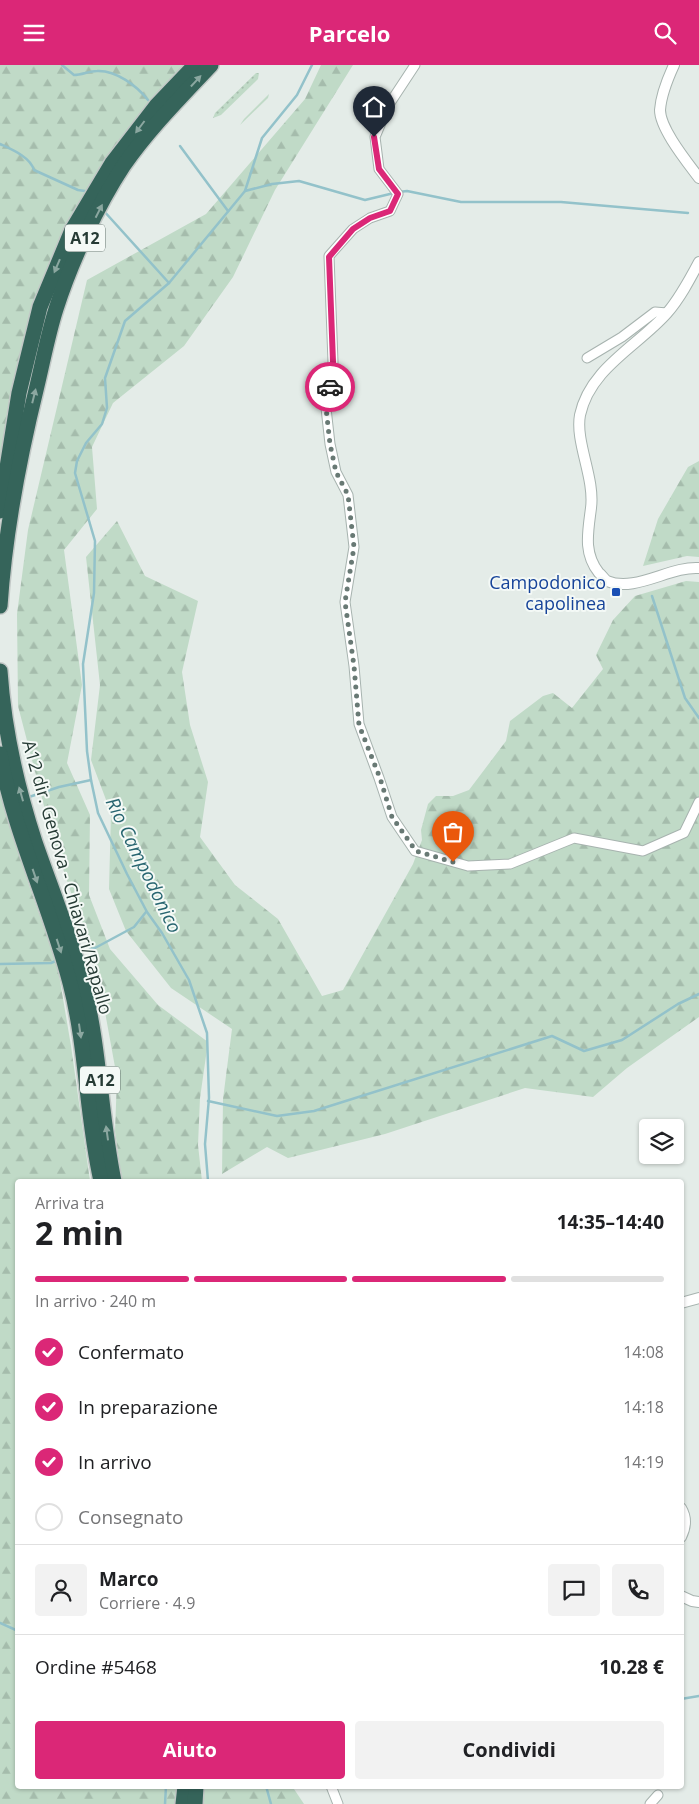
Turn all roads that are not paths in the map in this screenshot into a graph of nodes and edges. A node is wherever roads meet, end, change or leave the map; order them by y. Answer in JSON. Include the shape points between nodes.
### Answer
{"nodes":[{"id":1,"x":195,"y":65,"type":"edge"},
{"id":2,"x":211,"y":65,"type":"edge"},
{"id":3,"x":415,"y":65,"type":"edge"},
{"id":4,"x":674,"y":65,"type":"edge"},
{"id":5,"x":699,"y":178,"type":"edge"},
{"id":6,"x":699,"y":262,"type":"edge"},
{"id":7,"x":667,"y":313,"type":"junction"},
{"id":8,"x":587,"y":358,"type":"dead end"},
{"id":9,"x":17,"y":443,"type":"junction"},
{"id":10,"x":0,"y":511,"type":"edge"},
{"id":11,"x":699,"y":569,"type":"edge"},
{"id":12,"x":0,"y":606,"type":"edge"},
{"id":13,"x":0,"y":671,"type":"edge"},
{"id":14,"x":0,"y":754,"type":"edge"},
{"id":15,"x":699,"y":803,"type":"edge"},
{"id":16,"x":29,"y":842,"type":"junction"},
{"id":17,"x":76,"y":981,"type":"junction"},
{"id":18,"x":101,"y":1179,"type":"edge"},
{"id":19,"x":114,"y":1179,"type":"edge"},
{"id":20,"x":699,"y":1298,"type":"edge"},
{"id":21,"x":684,"y":1302,"type":"edge"},
{"id":22,"x":684,"y":1597,"type":"edge"},
{"id":23,"x":699,"y":1601,"type":"edge"},
{"id":24,"x":185,"y":1789,"type":"edge"},
{"id":25,"x":196,"y":1789,"type":"edge"},
{"id":26,"x":331,"y":1789,"type":"edge"},
{"id":27,"x":658,"y":1795,"type":"dead end"},
{"id":28,"x":183,"y":1804,"type":"edge"},
{"id":29,"x":195,"y":1804,"type":"edge"},
{"id":30,"x":338,"y":1804,"type":"edge"},
{"id":31,"x":650,"y":1804,"type":"edge"}],
"edges":[{"from":1,"to":9,"type":"highway","number":"A12","one_way":true,"via":[[156,106],[112,163],[72,230],[40,307],[20,393]]},
{"from":9,"to":2,"type":"highway","number":"A12","one_way":true,"via":[[56,309],[99,209],[124,165],[165,114]]},
{"from":3,"to":15,"type":"street","via":[[388,106],[374,137],[379,169],[398,194],[390,211],[353,229],[329,257],[333,362],[326,408],[336,472],[348,495],[354,547],[345,602],[359,725],[392,817],[416,851],[468,866],[510,864],[574,838],[643,851],[684,833]]},
{"from":4,"to":5,"type":"street","via":[[660,112],[674,145]]},
{"from":6,"to":7,"type":"street"},
{"from":7,"to":8,"type":"street","via":[[655,312]]},
{"from":7,"to":11,"type":"street","via":[[601,373],[584,402],[580,429],[592,497],[587,547],[594,566],[606,580],[616,583],[636,582],[688,567]]},
{"from":9,"to":10,"type":"highway","number":"A12"},
{"from":9,"to":12,"type":"highway","number":"A12"},
{"from":16,"to":13,"type":"highway","name":"A12 dir. Genova - Chiavari/Rapallo","number":"A12","one_way":true,"via":[[2,706]]},
{"from":14,"to":16,"type":"highway","number":"A12"},
{"from":16,"to":17,"type":"highway","name":"A12 dir. Genova - Chiavari/Rapallo","number":"A12"},
{"from":17,"to":18,"type":"highway","number":"A12","one_way":true},
{"from":19,"to":17,"type":"highway","name":"A12 dir. Genova - Chiavari/Rapallo","number":"A12","one_way":true,"via":[[92,1025]]},
{"from":20,"to":21,"type":"street"},
{"from":22,"to":23,"type":"street"},
{"from":24,"to":28,"type":"highway"},
{"from":25,"to":29,"type":"highway"},
{"from":26,"to":30,"type":"street"},
{"from":27,"to":31,"type":"street"}]}
